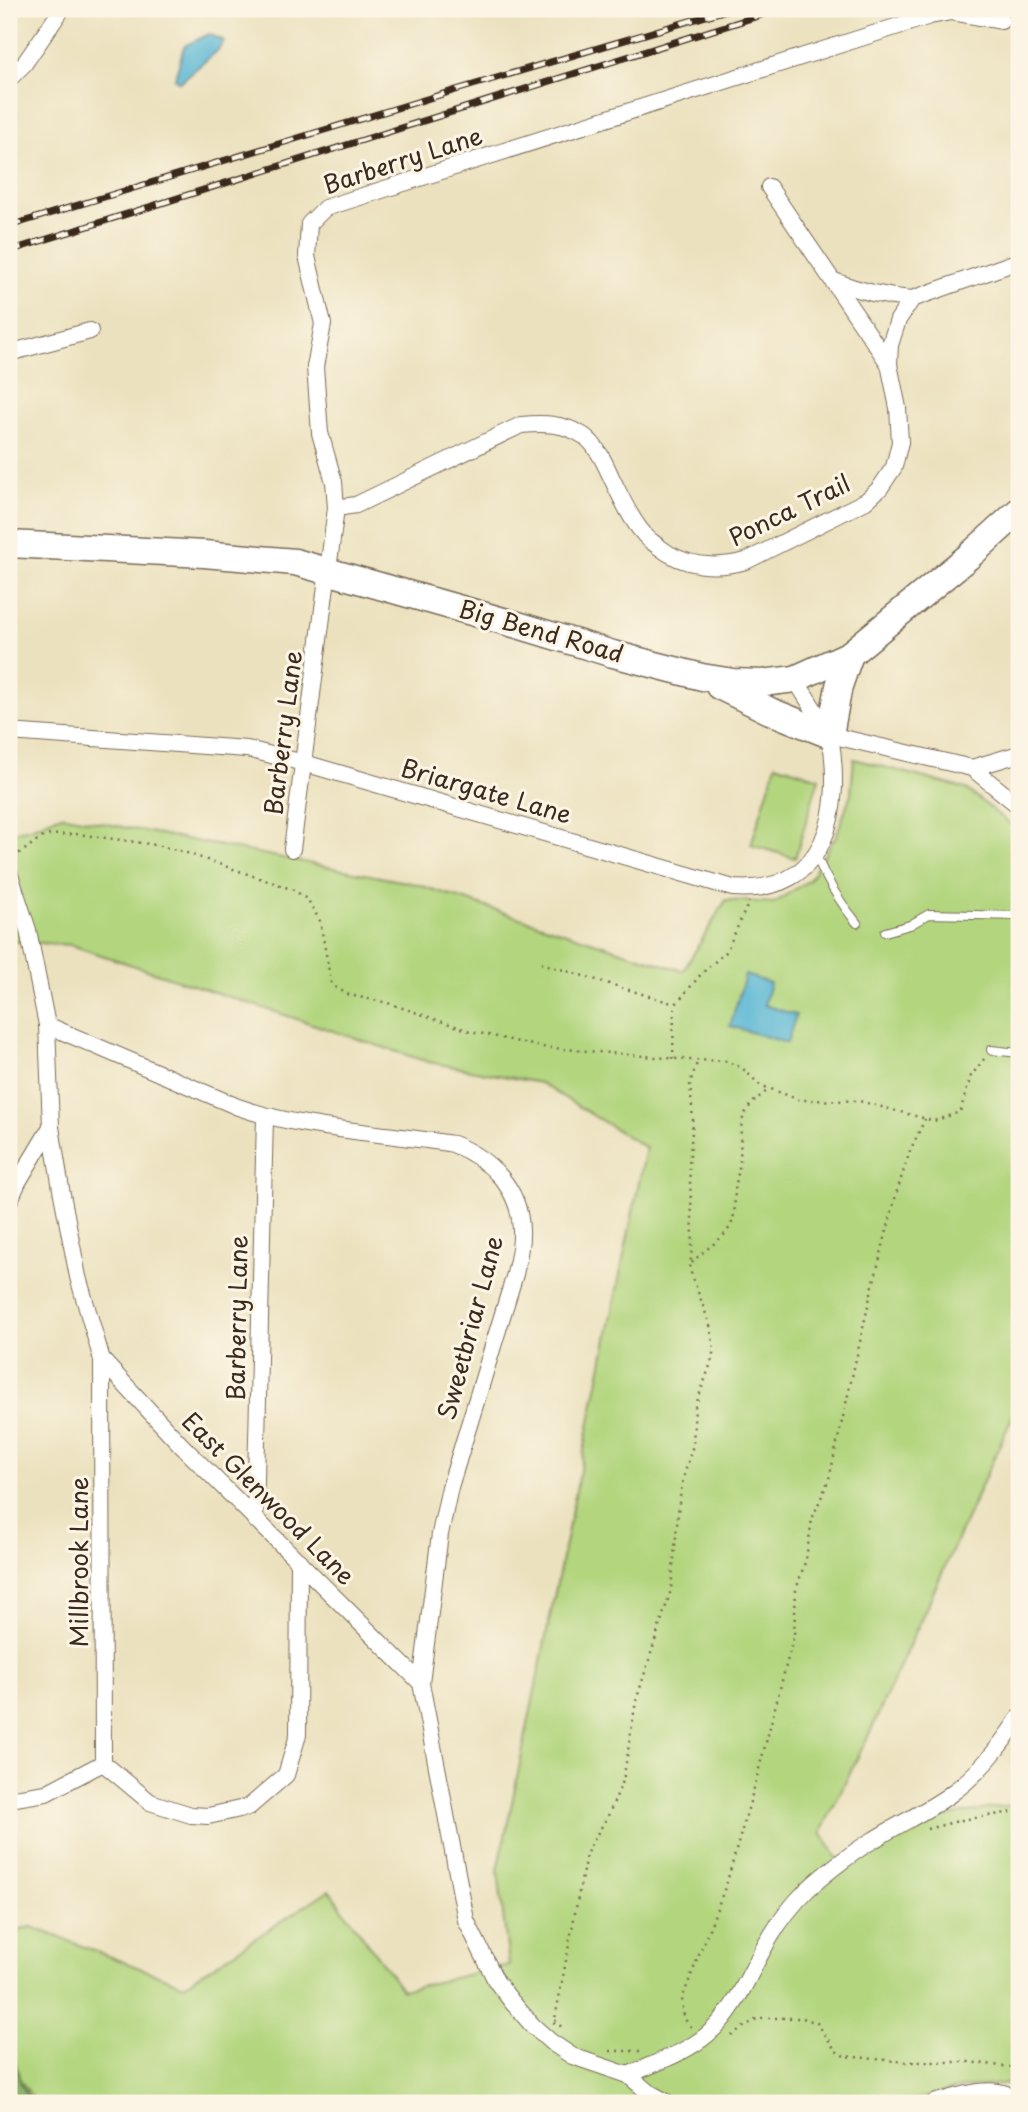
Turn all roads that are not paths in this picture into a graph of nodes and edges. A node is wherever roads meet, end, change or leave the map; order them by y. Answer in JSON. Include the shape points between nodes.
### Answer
{"nodes":[{"id":1,"x":62,"y":9,"type":"edge"},
{"id":2,"x":1001,"y":20,"type":"dead end"},
{"id":3,"x":9,"y":79,"type":"edge"},
{"id":4,"x":769,"y":187,"type":"dead end"},
{"id":5,"x":1019,"y":261,"type":"edge"},
{"id":6,"x":832,"y":280,"type":"junction"},
{"id":7,"x":912,"y":299,"type":"junction"},
{"id":8,"x":90,"y":331,"type":"dead end"},
{"id":9,"x":9,"y":353,"type":"edge"},
{"id":10,"x":889,"y":364,"type":"junction"},
{"id":11,"x":337,"y":508,"type":"junction"},
{"id":12,"x":1019,"y":511,"type":"edge"},
{"id":13,"x":9,"y":544,"type":"edge"},
{"id":14,"x":328,"y":571,"type":"junction"},
{"id":15,"x":850,"y":654,"type":"junction"},
{"id":16,"x":702,"y":677,"type":"junction"},
{"id":17,"x":795,"y":679,"type":"junction"},
{"id":18,"x":9,"y":732,"type":"edge"},
{"id":19,"x":830,"y":736,"type":"junction"},
{"id":20,"x":1019,"y":754,"type":"edge"},
{"id":21,"x":304,"y":763,"type":"junction"},
{"id":22,"x":972,"y":768,"type":"junction"},
{"id":23,"x":1019,"y":806,"type":"edge"},
{"id":24,"x":292,"y":849,"type":"dead end"},
{"id":25,"x":816,"y":855,"type":"junction"},
{"id":26,"x":9,"y":872,"type":"edge"},
{"id":27,"x":1019,"y":916,"type":"edge"},
{"id":28,"x":857,"y":923,"type":"dead end"},
{"id":29,"x":885,"y":932,"type":"dead end"},
{"id":30,"x":47,"y":1025,"type":"junction"},
{"id":31,"x":991,"y":1050,"type":"road end"},
{"id":32,"x":1019,"y":1053,"type":"edge"},
{"id":33,"x":265,"y":1117,"type":"junction"},
{"id":34,"x":51,"y":1126,"type":"junction"},
{"id":35,"x":9,"y":1202,"type":"edge"},
{"id":36,"x":102,"y":1360,"type":"junction"},
{"id":37,"x":255,"y":1520,"type":"junction"},
{"id":38,"x":299,"y":1561,"type":"junction"},
{"id":39,"x":421,"y":1683,"type":"junction"},
{"id":40,"x":1019,"y":1718,"type":"edge"},
{"id":41,"x":103,"y":1763,"type":"junction"},
{"id":42,"x":9,"y":1799,"type":"edge"},
{"id":43,"x":628,"y":2075,"type":"junction"},
{"id":44,"x":668,"y":2103,"type":"edge"},
{"id":45,"x":934,"y":2103,"type":"edge"},
{"id":46,"x":1011,"y":2103,"type":"edge"}],
"edges":[{"from":1,"to":3,"type":"street"},
{"from":2,"to":11,"type":"street","name":"Barberry Lane","via":[[951,12],[930,16],[325,208],[309,224],[307,256],[323,324],[316,367],[320,433]]},
{"from":4,"to":6,"type":"street","name":"Ponca Trail"},
{"from":5,"to":7,"type":"street"},
{"from":6,"to":7,"type":"street","via":[[866,292]]},
{"from":6,"to":10,"type":"street","name":"Ponca Trail"},
{"from":7,"to":10,"type":"street","name":"Ponca Trail","via":[[898,320]]},
{"from":8,"to":9,"type":"street"},
{"from":10,"to":11,"type":"street","name":"Ponca Trail","via":[[900,442],[894,467],[880,488],[866,501],[732,565],[696,564],[671,557],[644,535],[586,438],[568,427],[544,423],[521,425],[356,505]]},
{"from":11,"to":14,"type":"street","name":"Barberry Lane"},
{"from":12,"to":15,"type":"main road","name":"Big Bend Road"},
{"from":13,"to":14,"type":"main road","name":"Big Bend Road","via":[[259,558]]},
{"from":14,"to":16,"type":"main road","name":"Big Bend Road"},
{"from":14,"to":21,"type":"street","name":"Barberry Lane"},
{"from":15,"to":17,"type":"main road","name":"Big Bend Road"},
{"from":15,"to":19,"type":"main road"},
{"from":16,"to":17,"type":"main road","name":"Big Bend Road","via":[[762,682]]},
{"from":16,"to":19,"type":"main road"},
{"from":17,"to":19,"type":"street"},
{"from":18,"to":21,"type":"street","name":"Briargate Lane","via":[[247,749]]},
{"from":19,"to":22,"type":"street"},
{"from":19,"to":25,"type":"street","name":"Briargate Lane","via":[[835,764],[832,809]]},
{"from":20,"to":22,"type":"street"},
{"from":21,"to":24,"type":"street","name":"Barberry Lane"},
{"from":21,"to":25,"type":"street","name":"Briargate Lane","via":[[733,888],[751,889],[786,880]]},
{"from":22,"to":23,"type":"street"},
{"from":25,"to":28,"type":"lane"},
{"from":26,"to":30,"type":"street","name":"East Glenwood Lane","via":[[28,930]]},
{"from":27,"to":29,"type":"lane","via":[[929,914]]},
{"from":30,"to":33,"type":"street","name":"Sweetbriar Lane"},
{"from":30,"to":34,"type":"street","name":"East Glenwood Lane"},
{"from":31,"to":32,"type":"lane"},
{"from":33,"to":37,"type":"street","name":"Barberry Lane"},
{"from":33,"to":39,"type":"street","name":"Sweetbriar Lane","via":[[453,1144],[489,1164],[519,1209],[515,1274],[440,1534]]},
{"from":34,"to":35,"type":"street"},
{"from":34,"to":36,"type":"street","name":"East Glenwood Lane","via":[[78,1277]]},
{"from":36,"to":37,"type":"street","name":"East Glenwood Lane"},
{"from":36,"to":41,"type":"street","name":"Millbrook Lane"},
{"from":37,"to":38,"type":"street","name":"East Glenwood Lane"},
{"from":38,"to":39,"type":"street","name":"East Glenwood Lane"},
{"from":38,"to":41,"type":"street","via":[[298,1735],[286,1775],[249,1807],[191,1815],[150,1802]]},
{"from":39,"to":43,"type":"street","via":[[466,1920],[496,1981],[551,2042],[572,2056]]},
{"from":40,"to":43,"type":"street","via":[[997,1751],[948,1797],[871,1841],[808,1889],[770,1937],[723,2018],[699,2033],[687,2049]]},
{"from":41,"to":42,"type":"street","via":[[46,1793]]},
{"from":43,"to":44,"type":"street"},
{"from":45,"to":46,"type":"street","via":[[1000,2091]]}]}
